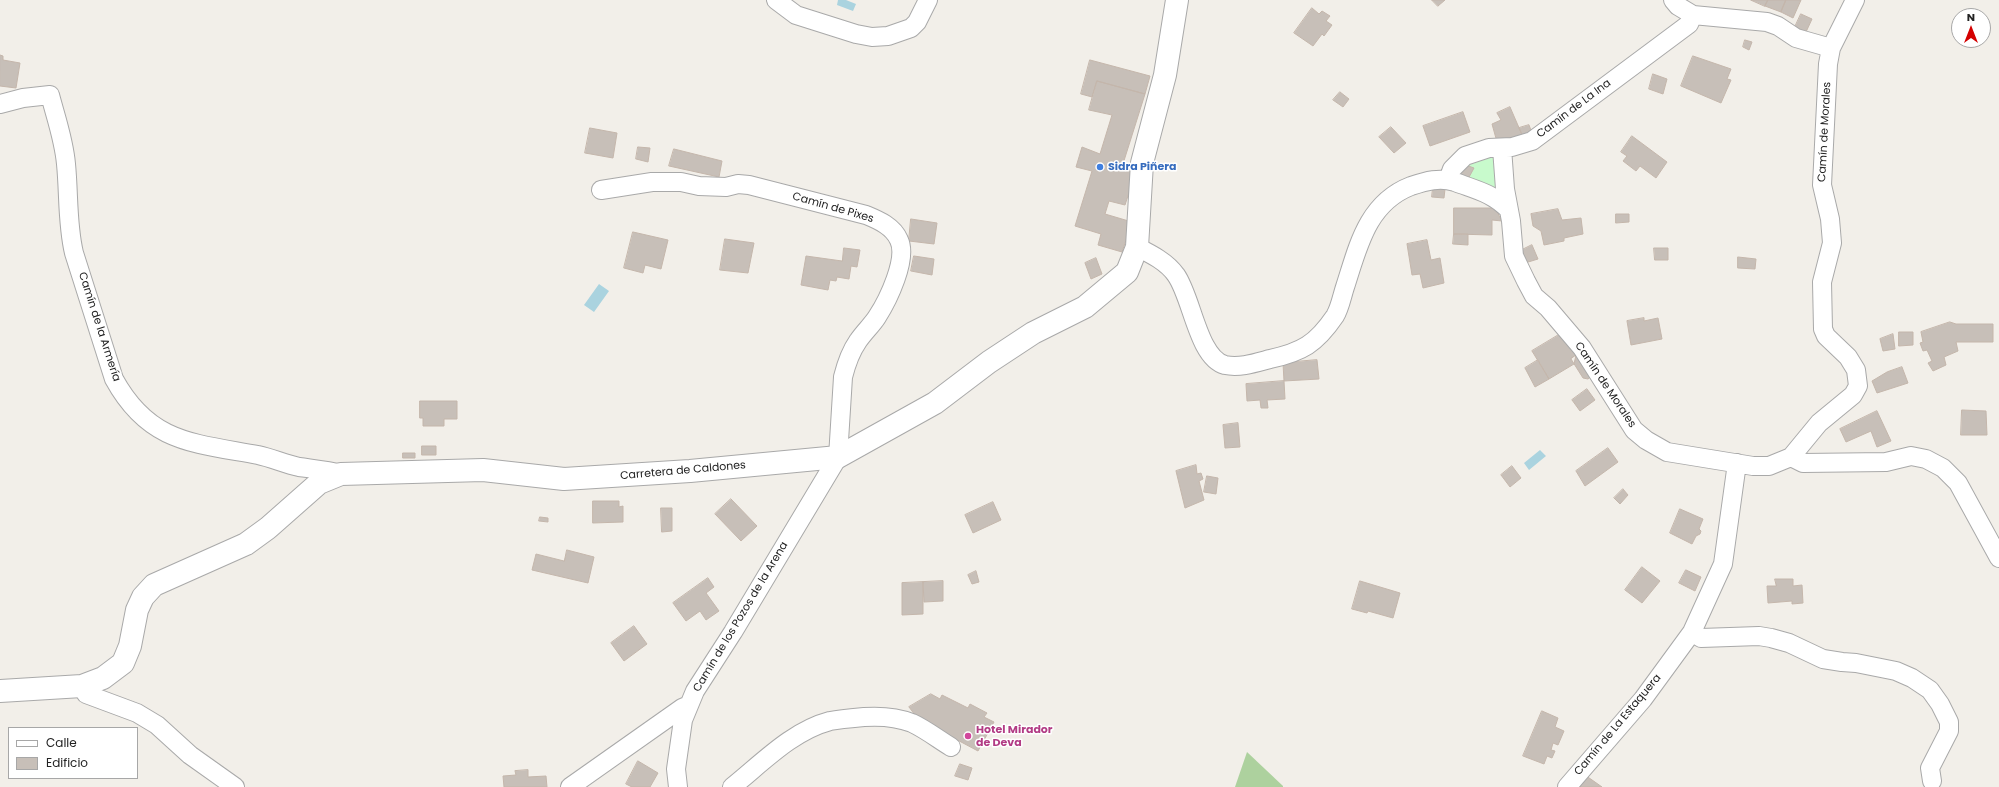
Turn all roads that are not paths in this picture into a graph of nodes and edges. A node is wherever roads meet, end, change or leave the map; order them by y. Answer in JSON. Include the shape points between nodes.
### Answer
{"nodes":[{"id":1,"x":776,"y":0,"type":"edge"},
{"id":2,"x":928,"y":0,"type":"edge"},
{"id":3,"x":1177,"y":0,"type":"edge"},
{"id":4,"x":1673,"y":0,"type":"edge"},
{"id":5,"x":1855,"y":0,"type":"edge"},
{"id":6,"x":1693,"y":15,"type":"junction"},
{"id":7,"x":1831,"y":48,"type":"junction"},
{"id":8,"x":0,"y":104,"type":"edge"},
{"id":9,"x":1502,"y":148,"type":"junction"},
{"id":10,"x":1448,"y":180,"type":"junction"},
{"id":11,"x":600,"y":190,"type":"dead end"},
{"id":12,"x":1508,"y":209,"type":"junction"},
{"id":13,"x":1138,"y":247,"type":"junction"},
{"id":14,"x":838,"y":457,"type":"junction"},
{"id":15,"x":1791,"y":457,"type":"junction"},
{"id":16,"x":1737,"y":462,"type":"junction"},
{"id":17,"x":341,"y":474,"type":"junction"},
{"id":18,"x":1999,"y":558,"type":"edge"},
{"id":19,"x":1692,"y":632,"type":"junction"},
{"id":20,"x":82,"y":686,"type":"junction"},
{"id":21,"x":0,"y":691,"type":"edge"},
{"id":22,"x":689,"y":705,"type":"junction"},
{"id":23,"x":951,"y":747,"type":"dead end"},
{"id":24,"x":1932,"y":781,"type":"dead end"},
{"id":25,"x":236,"y":787,"type":"edge"},
{"id":26,"x":570,"y":787,"type":"edge"},
{"id":27,"x":678,"y":787,"type":"edge"},
{"id":28,"x":732,"y":787,"type":"edge"},
{"id":29,"x":1567,"y":787,"type":"edge"}],
"edges":[{"from":1,"to":2,"type":"street","via":[[796,15],[856,34],[888,36],[911,28],[917,22]]},
{"from":3,"to":13,"type":"street","name":"Carretera de Caldones","via":[[1165,75],[1142,163]]},
{"from":4,"to":6,"type":"street"},
{"from":5,"to":7,"type":"street","name":"Camín de Morales"},
{"from":6,"to":7,"type":"street","via":[[1767,22],[1796,38]]},
{"from":6,"to":9,"type":"street","name":"Camín de La Ina","via":[[1689,24],[1532,141]]},
{"from":7,"to":15,"type":"street","name":"Camín de Morales","via":[[1822,185],[1830,219],[1832,243],[1822,282],[1823,329],[1826,336],[1848,357],[1858,378],[1858,386],[1853,395],[1819,423]]},
{"from":8,"to":17,"type":"street","name":"Camín de la Armería","via":[[50,95],[64,149],[71,238],[114,379],[136,410],[154,426],[170,436],[187,442]]},
{"from":9,"to":10,"type":"street","name":"Camín de La Ina","via":[[1489,148],[1465,156],[1452,169]]},
{"from":9,"to":12,"type":"street","name":"Camín de Morales"},
{"from":10,"to":12,"type":"street","via":[[1497,198]]},
{"from":10,"to":13,"type":"street","via":[[1438,179],[1398,191],[1385,202],[1373,216],[1359,242],[1336,315],[1313,343],[1291,355],[1240,366],[1224,365],[1213,358],[1202,342],[1189,301],[1176,275],[1157,257]]},
{"from":11,"to":14,"type":"street","name":"Camín de Pixes","via":[[652,182],[726,187],[750,185],[866,214],[894,232],[900,241],[902,255],[899,269],[878,315],[858,341],[843,377]]},
{"from":12,"to":16,"type":"street","name":"Camín de Morales","via":[[1514,256],[1526,282],[1534,296],[1548,308],[1582,348],[1634,430],[1667,452]]},
{"from":13,"to":14,"type":"street","name":"Carretera de Caldones","via":[[1127,272],[1085,307],[1033,333],[988,362],[935,403]]},
{"from":14,"to":17,"type":"street","name":"Carretera de Caldones","via":[[564,480],[483,470]]},
{"from":14,"to":22,"type":"street","name":"Camín de los Pozos de la Arena","via":[[695,691]]},
{"from":15,"to":16,"type":"street","name":"Camín de Morales","via":[[1769,466]]},
{"from":15,"to":18,"type":"street","via":[[1803,463],[1857,464],[1886,462],[1911,456],[1926,459],[1943,468],[1958,482]]},
{"from":16,"to":19,"type":"street","name":"Camín de La Estaquera","via":[[1723,564]]},
{"from":17,"to":20,"type":"street","name":"Carretera de Caldones","via":[[319,483],[246,544],[154,585],[143,597],[137,610],[130,646],[123,663],[103,678]]},
{"from":19,"to":24,"type":"street","via":[[1701,638],[1771,638],[1823,658],[1896,671],[1912,678],[1930,690],[1949,722],[1949,731],[1930,768]]},
{"from":19,"to":29,"type":"street","name":"Camín de La Estaquera","via":[[1643,699]]},
{"from":20,"to":21,"type":"street","name":"Carretera de Caldones"},
{"from":20,"to":25,"type":"street","via":[[86,694],[136,712],[157,725],[190,755]]},
{"from":22,"to":26,"type":"street"},
{"from":22,"to":27,"type":"street","name":"Camín de los Pozos de la Arena","via":[[683,720],[676,769]]},
{"from":23,"to":28,"type":"street","via":[[912,723],[886,717],[830,721],[816,726],[770,755]]}]}
